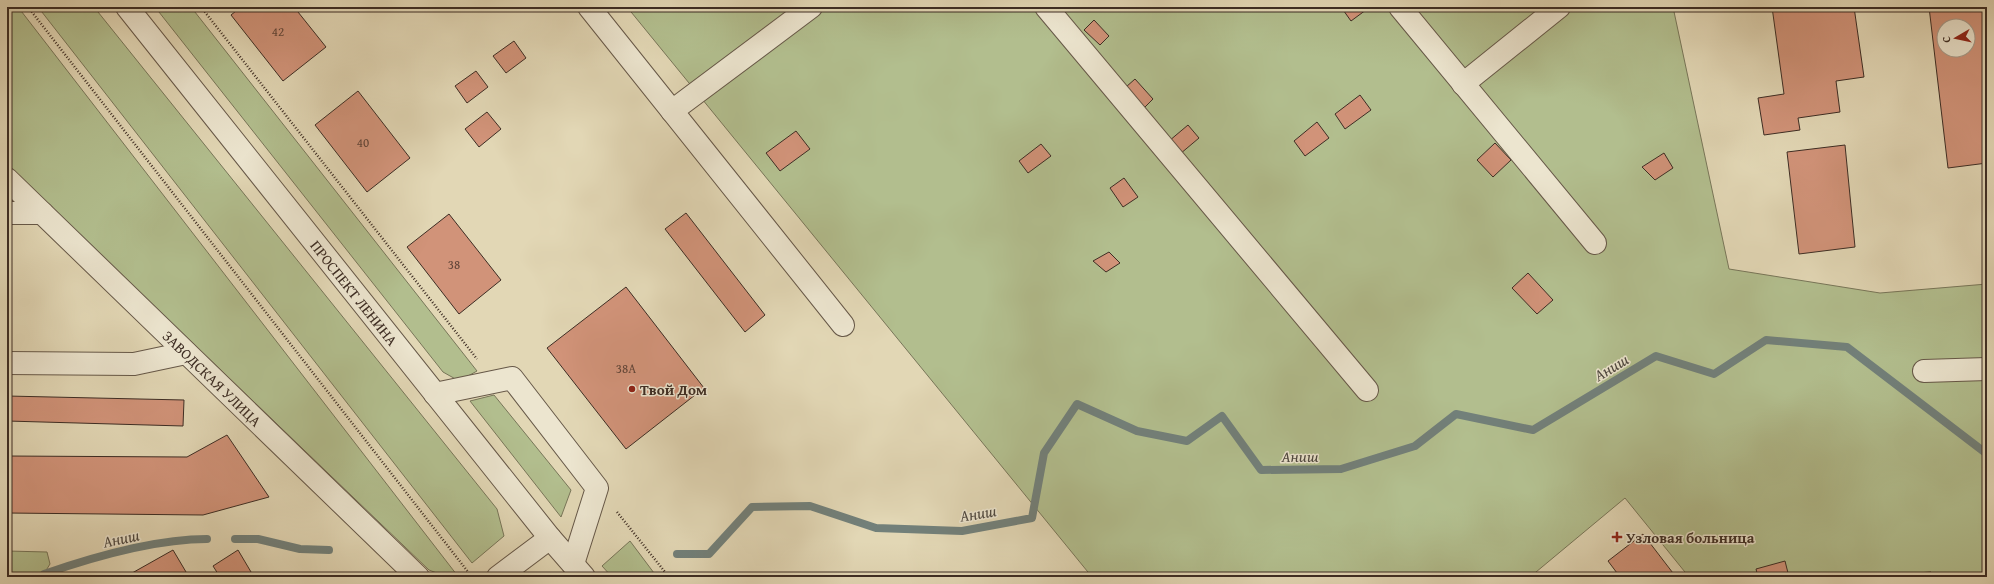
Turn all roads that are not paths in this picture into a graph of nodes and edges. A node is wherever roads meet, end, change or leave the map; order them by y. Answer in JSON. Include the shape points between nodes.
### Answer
{"nodes":[{"id":1,"x":127,"y":7,"type":"edge"},
{"id":2,"x":589,"y":7,"type":"edge"},
{"id":3,"x":811,"y":7,"type":"edge"},
{"id":4,"x":1046,"y":7,"type":"edge"},
{"id":5,"x":1400,"y":7,"type":"edge"},
{"id":6,"x":1559,"y":7,"type":"edge"},
{"id":7,"x":1463,"y":84,"type":"junction"},
{"id":8,"x":672,"y":111,"type":"junction"},
{"id":9,"x":7,"y":179,"type":"edge"},
{"id":10,"x":7,"y":213,"type":"edge"},
{"id":11,"x":42,"y":213,"type":"junction"},
{"id":12,"x":1595,"y":243,"type":"dead end"},
{"id":13,"x":843,"y":325,"type":"dead end"},
{"id":14,"x":186,"y":353,"type":"junction"},
{"id":15,"x":7,"y":363,"type":"edge"},
{"id":16,"x":1987,"y":368,"type":"edge"},
{"id":17,"x":1924,"y":371,"type":"dead end"},
{"id":18,"x":1367,"y":390,"type":"dead end"},
{"id":19,"x":435,"y":394,"type":"junction"},
{"id":20,"x":550,"y":538,"type":"junction"},
{"id":21,"x":578,"y":570,"type":"edge"},
{"id":22,"x":418,"y":577,"type":"edge"},
{"id":23,"x":498,"y":577,"type":"edge"}],
"edges":[{"from":1,"to":19,"type":"street","name":"ПРОСПЕКТ ЛЕНИНА"},
{"from":2,"to":8,"type":"street"},
{"from":3,"to":8,"type":"street"},
{"from":4,"to":18,"type":"street"},
{"from":5,"to":7,"type":"street"},
{"from":6,"to":7,"type":"street"},
{"from":7,"to":12,"type":"street"},
{"from":8,"to":13,"type":"street"},
{"from":9,"to":11,"type":"street","name":"ЗАВОДСКАЯ УЛИЦА"},
{"from":10,"to":11,"type":"street"},
{"from":11,"to":14,"type":"street","name":"ЗАВОДСКАЯ УЛИЦА"},
{"from":14,"to":15,"type":"street","via":[[134,364]]},
{"from":14,"to":22,"type":"street","name":"ЗАВОДСКАЯ УЛИЦА"},
{"from":16,"to":17,"type":"street"},
{"from":19,"to":20,"type":"street","name":"ПРОСПЕКТ ЛЕНИНА"},
{"from":19,"to":21,"type":"street","via":[[512,378],[597,488]]},
{"from":20,"to":21,"type":"street","name":"ПРОСПЕКТ ЛЕНИНА"},
{"from":20,"to":23,"type":"street"}]}
